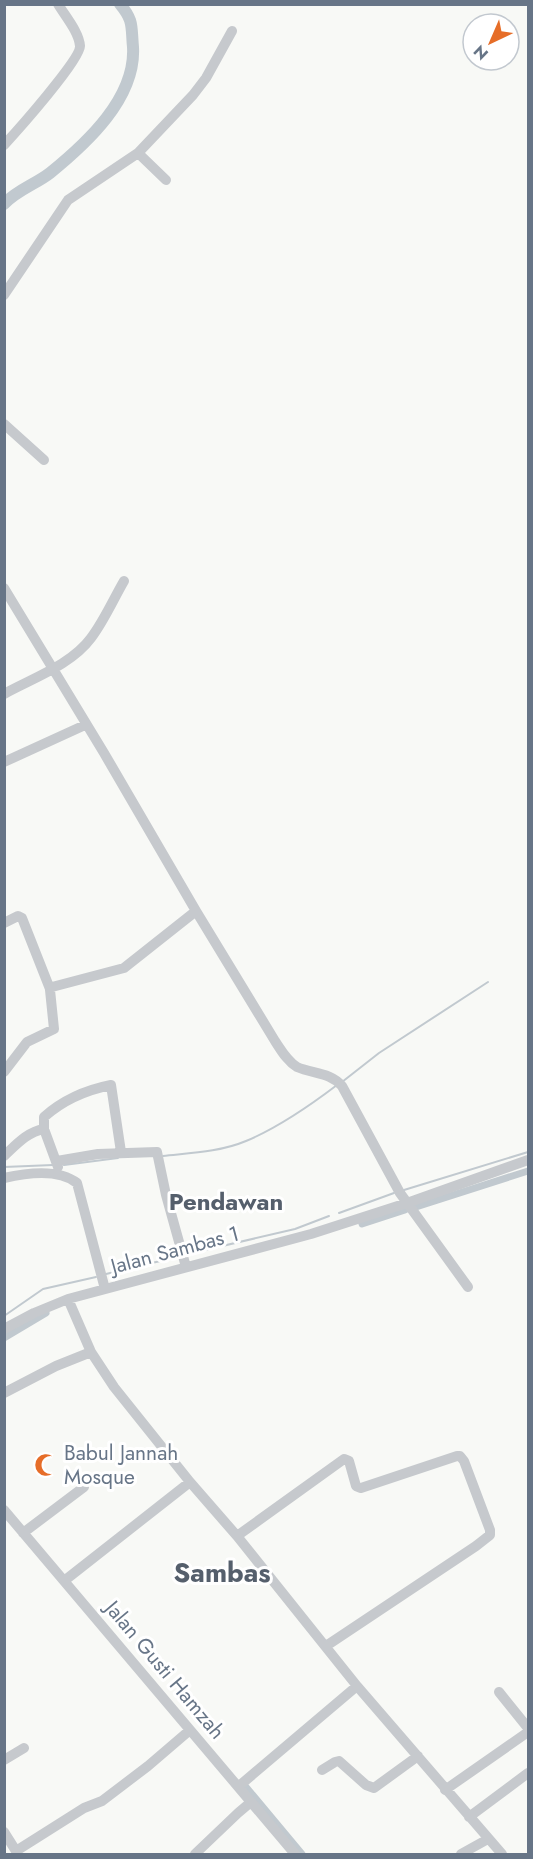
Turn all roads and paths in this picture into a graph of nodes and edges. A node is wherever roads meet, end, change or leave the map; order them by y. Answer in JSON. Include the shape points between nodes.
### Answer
{"nodes":[{"id":1,"x":58,"y":4,"type":"edge"},
{"id":2,"x":232,"y":31,"type":"dead end"},
{"id":3,"x":4,"y":145,"type":"edge"},
{"id":4,"x":138,"y":153,"type":"junction"},
{"id":5,"x":166,"y":180,"type":"dead end"},
{"id":6,"x":4,"y":295,"type":"edge"},
{"id":7,"x":4,"y":424,"type":"edge"},
{"id":8,"x":44,"y":460,"type":"dead end"},
{"id":9,"x":123,"y":581,"type":"dead end"},
{"id":10,"x":4,"y":588,"type":"edge"},
{"id":11,"x":51,"y":669,"type":"junction"},
{"id":12,"x":4,"y":694,"type":"edge"},
{"id":13,"x":85,"y":725,"type":"junction"},
{"id":14,"x":4,"y":762,"type":"edge"},
{"id":15,"x":196,"y":911,"type":"junction"},
{"id":16,"x":4,"y":923,"type":"edge"},
{"id":17,"x":50,"y":989,"type":"junction"},
{"id":18,"x":4,"y":1072,"type":"edge"},
{"id":19,"x":44,"y":1129,"type":"junction"},
{"id":20,"x":121,"y":1152,"type":"junction"},
{"id":21,"x":4,"y":1156,"type":"edge"},
{"id":22,"x":528,"y":1160,"type":"edge"},
{"id":23,"x":58,"y":1168,"type":"junction"},
{"id":24,"x":4,"y":1178,"type":"edge"},
{"id":25,"x":407,"y":1203,"type":"junction"},
{"id":26,"x":186,"y":1267,"type":"junction"},
{"id":27,"x":468,"y":1287,"type":"dead end"},
{"id":28,"x":105,"y":1289,"type":"junction"},
{"id":29,"x":68,"y":1299,"type":"junction"},
{"id":30,"x":4,"y":1329,"type":"edge"},
{"id":31,"x":91,"y":1352,"type":"junction"},
{"id":32,"x":4,"y":1393,"type":"edge"},
{"id":33,"x":190,"y":1482,"type":"junction"},
{"id":34,"x":84,"y":1487,"type":"dead end"},
{"id":35,"x":4,"y":1510,"type":"edge"},
{"id":36,"x":23,"y":1533,"type":"junction"},
{"id":37,"x":237,"y":1536,"type":"junction"},
{"id":38,"x":64,"y":1581,"type":"junction"},
{"id":39,"x":326,"y":1646,"type":"junction"},
{"id":40,"x":357,"y":1686,"type":"junction"},
{"id":41,"x":499,"y":1692,"type":"dead end"},
{"id":42,"x":190,"y":1730,"type":"junction"},
{"id":43,"x":528,"y":1730,"type":"edge"},
{"id":44,"x":24,"y":1748,"type":"dead end"},
{"id":45,"x":418,"y":1756,"type":"junction"},
{"id":46,"x":4,"y":1760,"type":"edge"},
{"id":47,"x":322,"y":1770,"type":"dead end"},
{"id":48,"x":528,"y":1773,"type":"edge"},
{"id":49,"x":238,"y":1786,"type":"junction"},
{"id":50,"x":446,"y":1790,"type":"junction"},
{"id":51,"x":251,"y":1802,"type":"junction"},
{"id":52,"x":469,"y":1817,"type":"junction"},
{"id":53,"x":4,"y":1832,"type":"edge"},
{"id":54,"x":488,"y":1839,"type":"junction"},
{"id":55,"x":17,"y":1853,"type":"edge"},
{"id":56,"x":195,"y":1854,"type":"edge"},
{"id":57,"x":295,"y":1854,"type":"edge"},
{"id":58,"x":461,"y":1854,"type":"edge"},
{"id":59,"x":502,"y":1854,"type":"edge"}],
"edges":[{"from":1,"to":3,"type":"street","via":[[80,42],[79,52]]},
{"from":2,"to":4,"type":"street","via":[[193,95]]},
{"from":4,"to":5,"type":"street"},
{"from":4,"to":6,"type":"street","via":[[68,200]]},
{"from":7,"to":8,"type":"street"},
{"from":9,"to":11,"type":"street","via":[[92,638]]},
{"from":10,"to":11,"type":"street"},
{"from":11,"to":12,"type":"street"},
{"from":11,"to":13,"type":"street"},
{"from":13,"to":14,"type":"street"},
{"from":13,"to":15,"type":"street"},
{"from":15,"to":17,"type":"street","via":[[124,968]]},
{"from":15,"to":25,"type":"street","via":[[286,1057],[297,1066],[333,1077],[340,1083]]},
{"from":16,"to":17,"type":"street","via":[[22,918]]},
{"from":17,"to":18,"type":"street","via":[[54,1029],[27,1042]]},
{"from":19,"to":20,"type":"street","via":[[45,1117],[64,1104],[88,1090],[111,1085]]},
{"from":19,"to":21,"type":"street","via":[[33,1132]]},
{"from":19,"to":23,"type":"street"},
{"from":20,"to":23,"type":"street"},
{"from":20,"to":26,"type":"street","via":[[157,1152]]},
{"from":22,"to":25,"type":"street","name":"Jalan Sambas 1"},
{"from":23,"to":24,"type":"street"},
{"from":23,"to":28,"type":"street","via":[[79,1186]]},
{"from":25,"to":26,"type":"street","name":"Jalan Sambas 1","via":[[311,1234]]},
{"from":25,"to":27,"type":"street"},
{"from":26,"to":28,"type":"street","name":"Jalan Sambas 1"},
{"from":28,"to":29,"type":"street","name":"Jalan Sambas 1"},
{"from":29,"to":30,"type":"street","name":"Jalan Sambas 1"},
{"from":29,"to":31,"type":"street"},
{"from":31,"to":32,"type":"street"},
{"from":31,"to":33,"type":"street"},
{"from":33,"to":37,"type":"street"},
{"from":33,"to":38,"type":"street"},
{"from":34,"to":36,"type":"street"},
{"from":35,"to":36,"type":"street","name":"Jalan Gusti Hamzah"},
{"from":36,"to":38,"type":"street","name":"Jalan Gusti Hamzah"},
{"from":37,"to":39,"type":"street"},
{"from":37,"to":39,"type":"street","via":[[346,1459],[361,1488],[460,1456],[490,1535]]},
{"from":38,"to":42,"type":"street","name":"Jalan Gusti Hamzah"},
{"from":39,"to":40,"type":"street"},
{"from":40,"to":45,"type":"street"},
{"from":40,"to":49,"type":"street"},
{"from":41,"to":43,"type":"street"},
{"from":42,"to":49,"type":"street","name":"Jalan Gusti Hamzah"},
{"from":42,"to":55,"type":"street","via":[[102,1801],[84,1808]]},
{"from":43,"to":50,"type":"street"},
{"from":44,"to":46,"type":"street"},
{"from":45,"to":47,"type":"street","via":[[374,1788],[339,1761]]},
{"from":45,"to":50,"type":"street"},
{"from":48,"to":52,"type":"street"},
{"from":49,"to":51,"type":"street","name":"Jalan Gusti Hamzah"},
{"from":50,"to":52,"type":"street"},
{"from":51,"to":56,"type":"street"},
{"from":51,"to":57,"type":"street","name":"Jalan Gusti Hamzah"},
{"from":52,"to":54,"type":"street"},
{"from":53,"to":55,"type":"street"},
{"from":54,"to":58,"type":"street"},
{"from":54,"to":59,"type":"street"}]}
